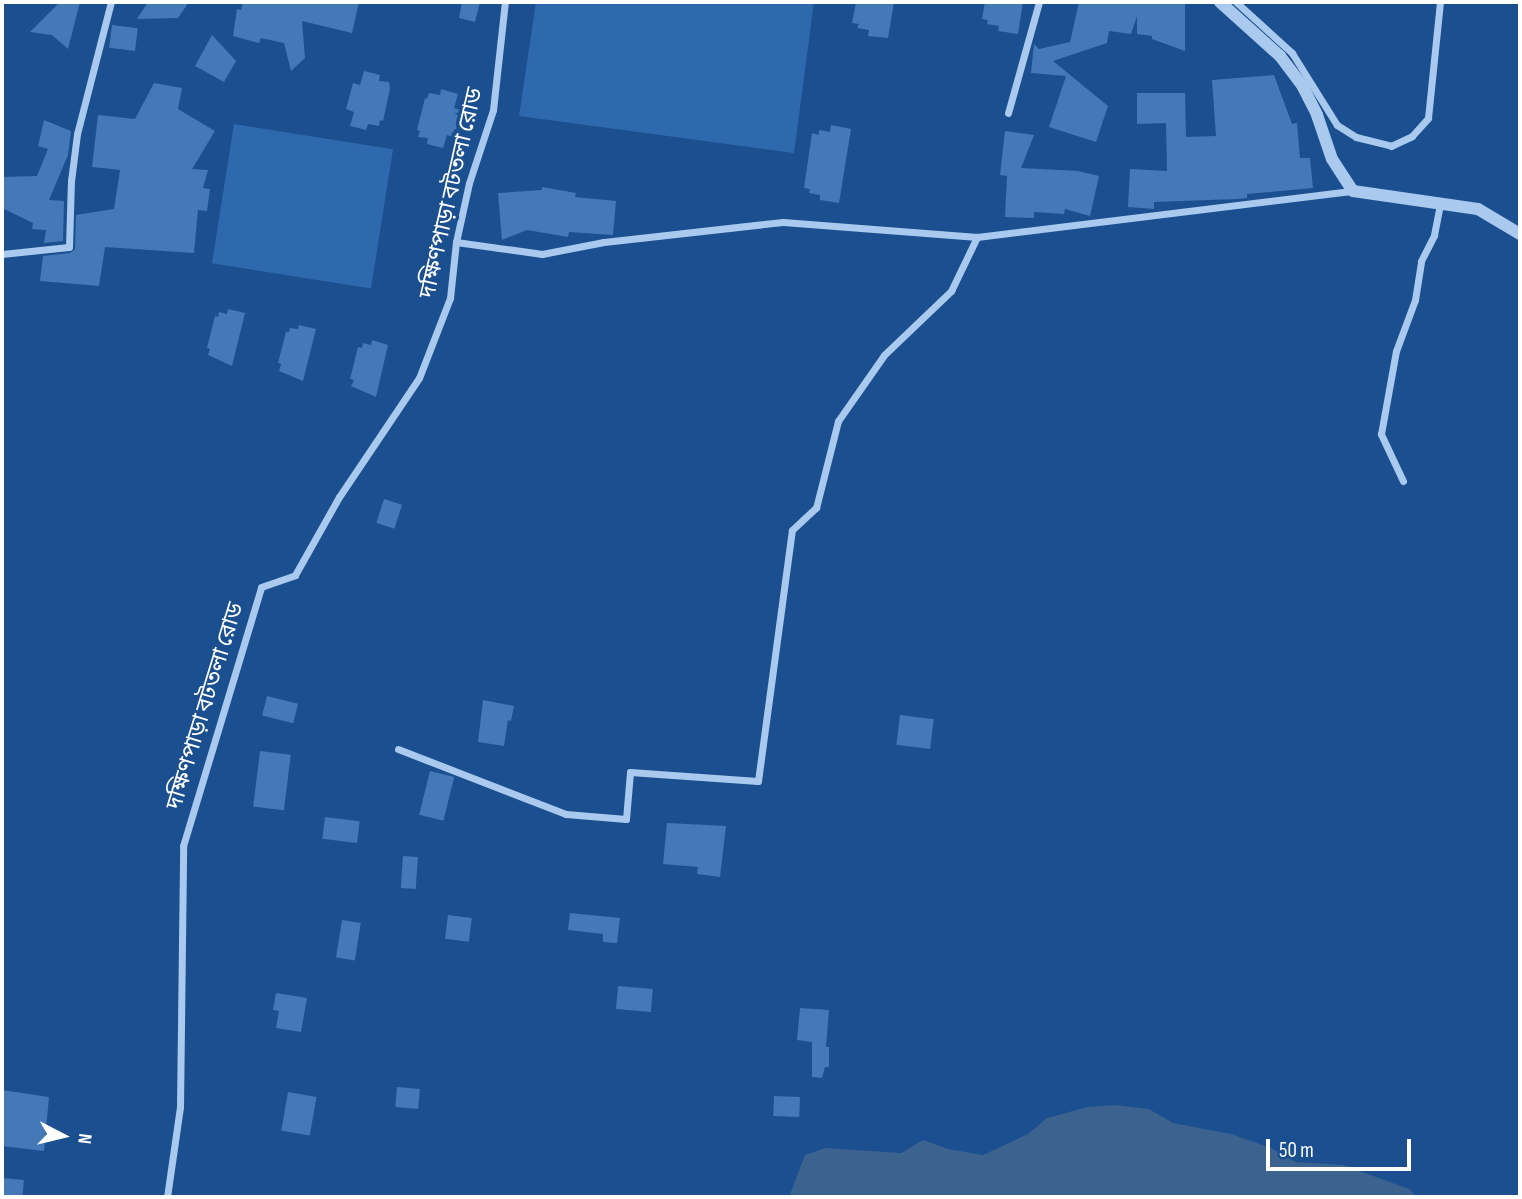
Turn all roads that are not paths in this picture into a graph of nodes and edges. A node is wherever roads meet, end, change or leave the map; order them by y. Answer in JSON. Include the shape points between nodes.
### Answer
{"nodes":[{"id":1,"x":111,"y":2,"type":"edge"},
{"id":2,"x":505,"y":2,"type":"edge"},
{"id":3,"x":1039,"y":2,"type":"edge"},
{"id":4,"x":1220,"y":2,"type":"edge"},
{"id":5,"x":1236,"y":2,"type":"edge"},
{"id":6,"x":1440,"y":2,"type":"edge"},
{"id":7,"x":1007,"y":113,"type":"dead end"},
{"id":8,"x":1353,"y":191,"type":"junction"},
{"id":9,"x":1440,"y":205,"type":"junction"},
{"id":10,"x":1520,"y":234,"type":"edge"},
{"id":11,"x":977,"y":237,"type":"junction"},
{"id":12,"x":456,"y":242,"type":"junction"},
{"id":13,"x":2,"y":254,"type":"edge"},
{"id":14,"x":1404,"y":481,"type":"dead end"},
{"id":15,"x":398,"y":749,"type":"dead end"},
{"id":16,"x":167,"y":1197,"type":"edge"}],
"edges":[{"from":1,"to":13,"type":"street","via":[[77,134],[69,247]]},
{"from":2,"to":12,"type":"street","name":"দক্ষিণপাড়া বটতলা রোড","via":[[493,110]]},
{"from":3,"to":7,"type":"street"},
{"from":4,"to":8,"type":"street","via":[[1280,56],[1303,87],[1332,159]]},
{"from":5,"to":6,"type":"street","via":[[1292,53],[1338,125],[1356,137],[1391,146],[1412,136],[1428,118]]},
{"from":8,"to":9,"type":"street"},
{"from":8,"to":11,"type":"street"},
{"from":9,"to":10,"type":"street","via":[[1488,212]]},
{"from":9,"to":14,"type":"street","via":[[1396,351],[1381,435]]},
{"from":11,"to":12,"type":"street","via":[[783,222],[604,242],[542,254]]},
{"from":11,"to":15,"type":"street","via":[[951,291],[884,355],[838,421],[816,508],[792,530],[758,781],[630,772],[626,819],[566,814]]},
{"from":12,"to":16,"type":"street","name":"দক্ষিণপাড়া বটতলা রোড","via":[[450,298],[419,378],[338,497],[296,575],[261,587],[183,846],[180,1107]]}]}
